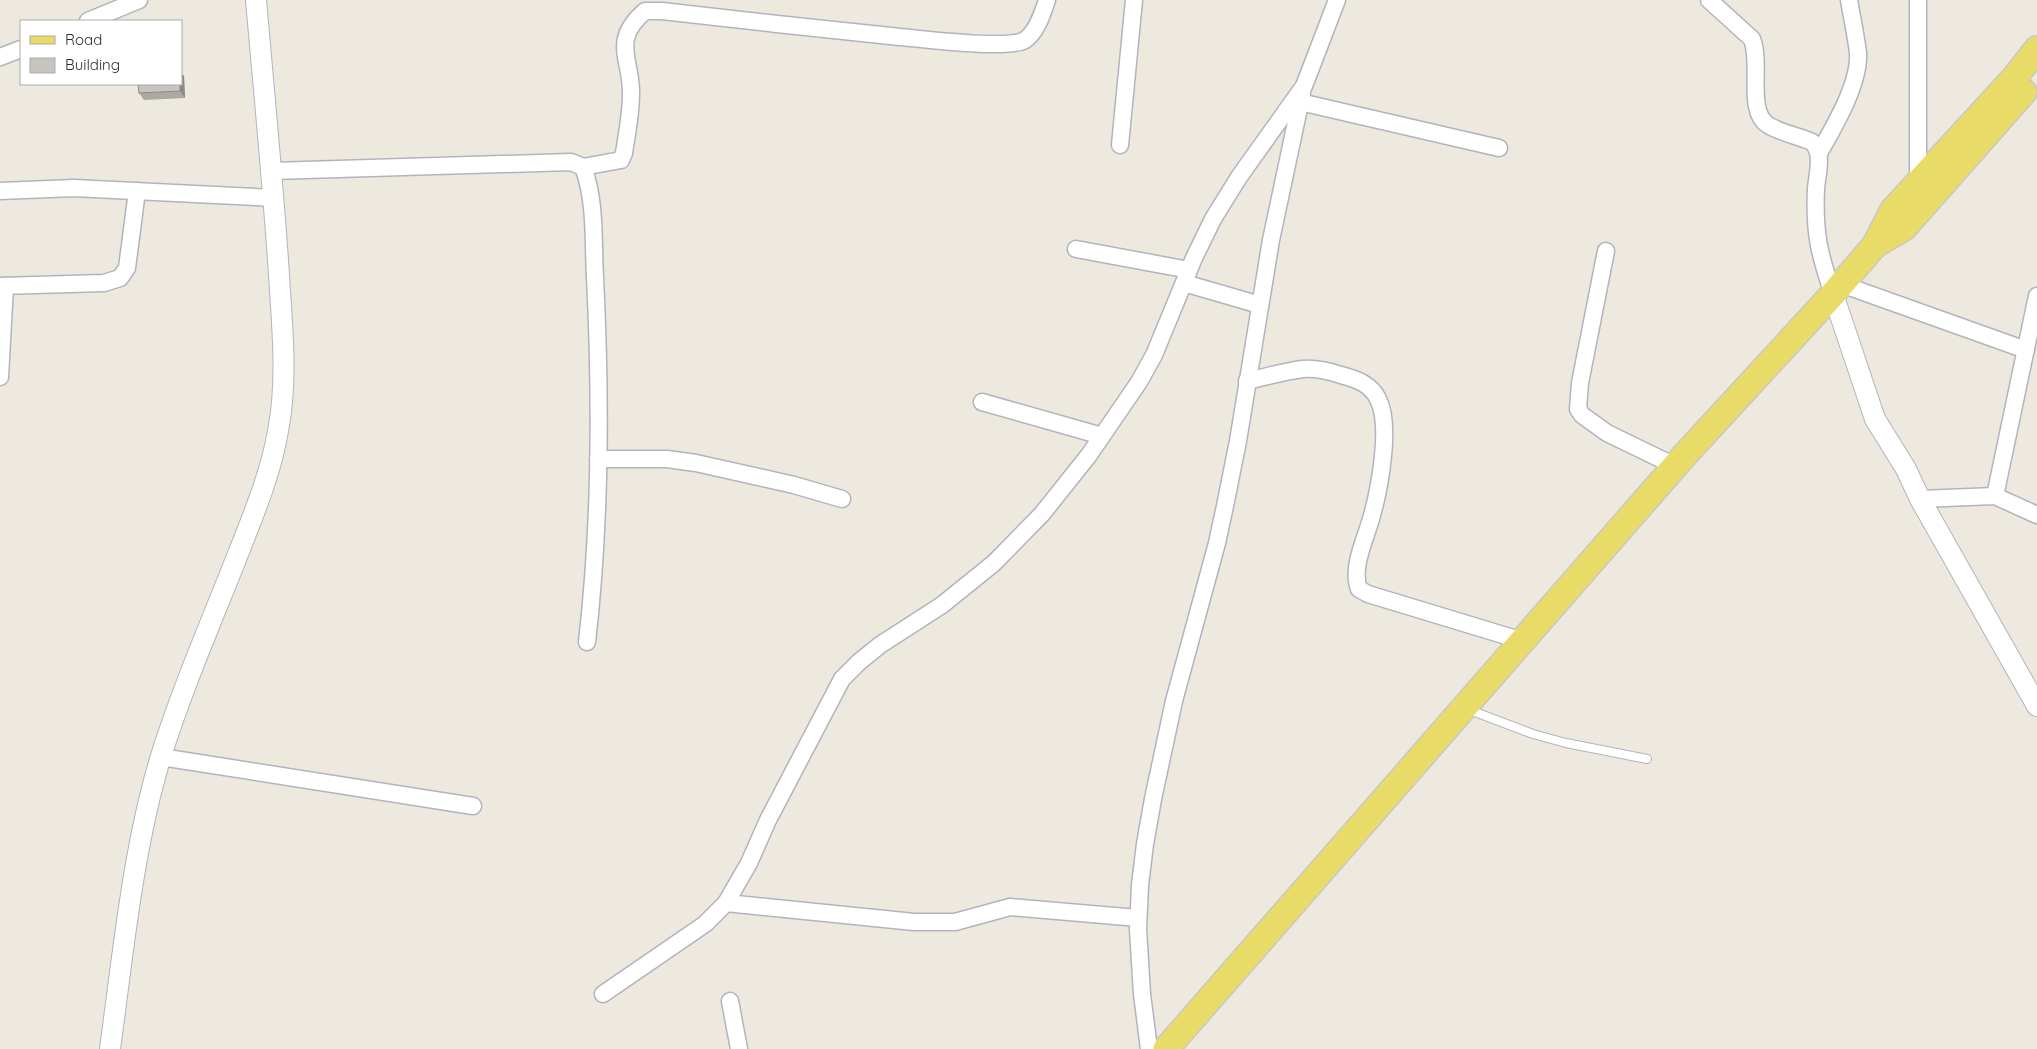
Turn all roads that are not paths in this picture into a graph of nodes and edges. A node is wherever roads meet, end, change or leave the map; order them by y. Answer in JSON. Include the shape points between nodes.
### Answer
{"nodes":[{"id":1,"x":139,"y":0,"type":"edge"},
{"id":2,"x":256,"y":0,"type":"edge"},
{"id":3,"x":1047,"y":0,"type":"edge"},
{"id":4,"x":1134,"y":0,"type":"edge"},
{"id":5,"x":1336,"y":0,"type":"edge"},
{"id":6,"x":1709,"y":0,"type":"edge"},
{"id":7,"x":1849,"y":0,"type":"edge"},
{"id":8,"x":1918,"y":0,"type":"edge"},
{"id":9,"x":90,"y":20,"type":"edge"},
{"id":10,"x":20,"y":49,"type":"edge"},
{"id":11,"x":2037,"y":49,"type":"edge"},
{"id":12,"x":0,"y":57,"type":"edge"},
{"id":13,"x":2037,"y":76,"type":"edge"},
{"id":14,"x":1304,"y":86,"type":"junction"},
{"id":15,"x":1300,"y":102,"type":"junction"},
{"id":16,"x":1120,"y":145,"type":"dead end"},
{"id":17,"x":1499,"y":148,"type":"dead end"},
{"id":18,"x":1819,"y":153,"type":"junction"},
{"id":19,"x":582,"y":167,"type":"junction"},
{"id":20,"x":272,"y":171,"type":"junction"},
{"id":21,"x":1918,"y":183,"type":"junction"},
{"id":22,"x":0,"y":190,"type":"edge"},
{"id":23,"x":137,"y":191,"type":"junction"},
{"id":24,"x":274,"y":198,"type":"junction"},
{"id":25,"x":1875,"y":246,"type":"junction"},
{"id":26,"x":1076,"y":249,"type":"dead end"},
{"id":27,"x":1606,"y":251,"type":"dead end"},
{"id":28,"x":1186,"y":277,"type":"junction"},
{"id":29,"x":2,"y":286,"type":"edge"},
{"id":30,"x":1837,"y":289,"type":"junction"},
{"id":31,"x":2037,"y":296,"type":"edge"},
{"id":32,"x":1260,"y":305,"type":"junction"},
{"id":33,"x":2030,"y":343,"type":"edge"},
{"id":34,"x":0,"y":377,"type":"edge"},
{"id":35,"x":1247,"y":381,"type":"junction"},
{"id":36,"x":982,"y":402,"type":"dead end"},
{"id":37,"x":1102,"y":436,"type":"junction"},
{"id":38,"x":598,"y":459,"type":"junction"},
{"id":39,"x":1675,"y":466,"type":"junction"},
{"id":40,"x":1995,"y":496,"type":"junction"},
{"id":41,"x":842,"y":499,"type":"dead end"},
{"id":42,"x":1920,"y":500,"type":"junction"},
{"id":43,"x":2037,"y":515,"type":"edge"},
{"id":44,"x":1523,"y":641,"type":"junction"},
{"id":45,"x":587,"y":642,"type":"dead end"},
{"id":46,"x":2037,"y":706,"type":"edge"},
{"id":47,"x":1465,"y":708,"type":"junction"},
{"id":48,"x":161,"y":757,"type":"junction"},
{"id":49,"x":1647,"y":759,"type":"dead end"},
{"id":50,"x":473,"y":806,"type":"dead end"},
{"id":51,"x":726,"y":903,"type":"junction"},
{"id":52,"x":1138,"y":918,"type":"junction"},
{"id":53,"x":603,"y":994,"type":"dead end"},
{"id":54,"x":730,"y":1001,"type":"dead end"},
{"id":55,"x":110,"y":1049,"type":"edge"},
{"id":56,"x":740,"y":1049,"type":"edge"},
{"id":57,"x":1149,"y":1049,"type":"edge"},
{"id":58,"x":1166,"y":1049,"type":"edge"}],
"edges":[{"from":1,"to":9,"type":"street"},
{"from":2,"to":20,"type":"street"},
{"from":3,"to":19,"type":"street","via":[[1036,28],[1026,40],[1012,44],[947,41],[645,11],[630,28],[625,44],[632,94],[624,153],[621,160]]},
{"from":4,"to":16,"type":"street"},
{"from":5,"to":14,"type":"street"},
{"from":6,"to":18,"type":"street","via":[[1752,39],[1757,68],[1756,104],[1763,121],[1812,142]]},
{"from":7,"to":18,"type":"street","via":[[1857,64],[1846,99]]},
{"from":8,"to":21,"type":"street"},
{"from":10,"to":12,"type":"street"},
{"from":11,"to":21,"type":"main road"},
{"from":13,"to":25,"type":"main road","via":[[1904,228]]},
{"from":14,"to":15,"type":"street"},
{"from":14,"to":28,"type":"street","via":[[1213,219]]},
{"from":15,"to":17,"type":"street"},
{"from":15,"to":32,"type":"street"},
{"from":18,"to":30,"type":"street","via":[[1816,235],[1819,253]]},
{"from":19,"to":20,"type":"street","via":[[571,162]]},
{"from":19,"to":38,"type":"street","via":[[592,215]]},
{"from":20,"to":24,"type":"street"},
{"from":21,"to":25,"type":"main road","via":[[1893,210]]},
{"from":22,"to":23,"type":"street","via":[[74,188]]},
{"from":23,"to":24,"type":"street"},
{"from":23,"to":29,"type":"street","via":[[127,268],[120,278],[104,283]]},
{"from":24,"to":48,"type":"street","via":[[283,347],[279,430],[258,504]]},
{"from":25,"to":30,"type":"main road"},
{"from":26,"to":28,"type":"street"},
{"from":27,"to":39,"type":"street","via":[[1580,383],[1578,409],[1607,433]]},
{"from":28,"to":32,"type":"street"},
{"from":28,"to":37,"type":"street","via":[[1154,355]]},
{"from":29,"to":34,"type":"street"},
{"from":30,"to":33,"type":"street"},
{"from":30,"to":39,"type":"main road"},
{"from":30,"to":42,"type":"street","via":[[1875,419],[1906,469]]},
{"from":31,"to":33,"type":"street"},
{"from":32,"to":35,"type":"street"},
{"from":33,"to":40,"type":"street"},
{"from":35,"to":44,"type":"street","via":[[1303,369],[1319,369],[1368,386],[1378,399],[1382,414],[1383,465],[1357,568],[1359,589]]},
{"from":35,"to":52,"type":"street","via":[[1217,543],[1174,701],[1153,799]]},
{"from":36,"to":37,"type":"street"},
{"from":37,"to":51,"type":"street","via":[[1042,514],[994,563],[942,605],[880,645],[842,679]]},
{"from":38,"to":41,"type":"street","via":[[667,459],[696,463]]},
{"from":38,"to":45,"type":"street","via":[[596,547]]},
{"from":39,"to":44,"type":"main road"},
{"from":40,"to":42,"type":"street"},
{"from":40,"to":43,"type":"street"},
{"from":42,"to":46,"type":"street"},
{"from":44,"to":47,"type":"main road"},
{"from":47,"to":49,"type":"lane","via":[[1533,734]]},
{"from":47,"to":58,"type":"main road"},
{"from":48,"to":50,"type":"street"},
{"from":48,"to":55,"type":"street","via":[[137,864]]},
{"from":51,"to":52,"type":"street","via":[[914,922],[955,922],[1010,907]]},
{"from":51,"to":53,"type":"street","via":[[705,924]]},
{"from":52,"to":57,"type":"street"},
{"from":54,"to":56,"type":"street"}]}
